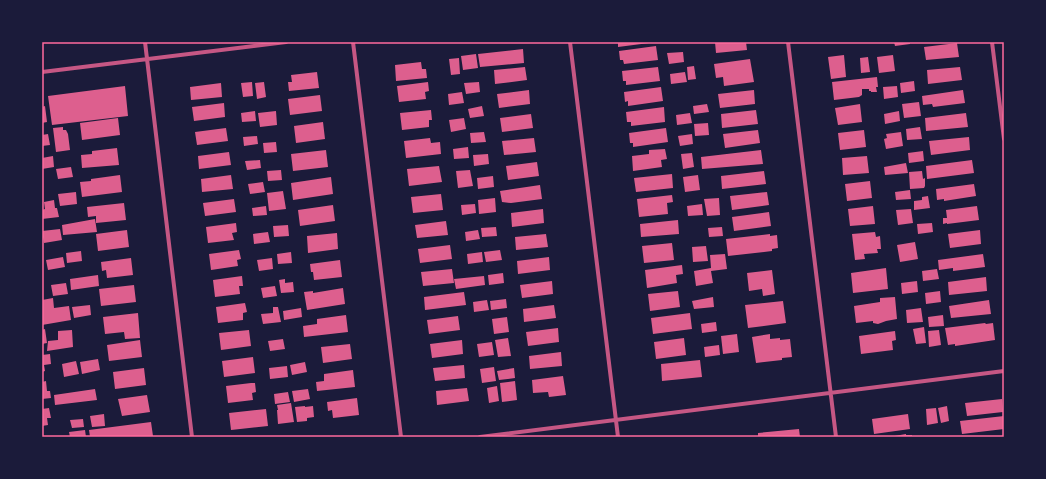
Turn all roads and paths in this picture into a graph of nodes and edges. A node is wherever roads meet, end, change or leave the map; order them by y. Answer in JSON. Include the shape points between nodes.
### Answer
{"nodes":[{"id":1,"x":145,"y":42,"type":"edge"},
{"id":2,"x":286,"y":42,"type":"edge"},
{"id":3,"x":353,"y":42,"type":"edge"},
{"id":4,"x":570,"y":42,"type":"edge"},
{"id":5,"x":788,"y":42,"type":"edge"},
{"id":6,"x":992,"y":42,"type":"edge"},
{"id":7,"x":147,"y":58,"type":"junction"},
{"id":8,"x":42,"y":72,"type":"edge"},
{"id":9,"x":1004,"y":139,"type":"edge"},
{"id":10,"x":1004,"y":371,"type":"edge"},
{"id":11,"x":830,"y":394,"type":"junction"},
{"id":12,"x":616,"y":420,"type":"junction"},
{"id":13,"x":192,"y":437,"type":"edge"},
{"id":14,"x":401,"y":437,"type":"edge"},
{"id":15,"x":480,"y":437,"type":"edge"},
{"id":16,"x":618,"y":437,"type":"edge"},
{"id":17,"x":836,"y":437,"type":"edge"}],
"edges":[{"from":1,"to":7,"type":"street"},
{"from":2,"to":7,"type":"street"},
{"from":3,"to":14,"type":"street"},
{"from":4,"to":12,"type":"street"},
{"from":5,"to":11,"type":"street"},
{"from":6,"to":9,"type":"street"},
{"from":7,"to":8,"type":"street"},
{"from":7,"to":13,"type":"street"},
{"from":10,"to":11,"type":"street"},
{"from":11,"to":12,"type":"street"},
{"from":11,"to":17,"type":"street"},
{"from":12,"to":15,"type":"street"},
{"from":12,"to":16,"type":"street"}]}
